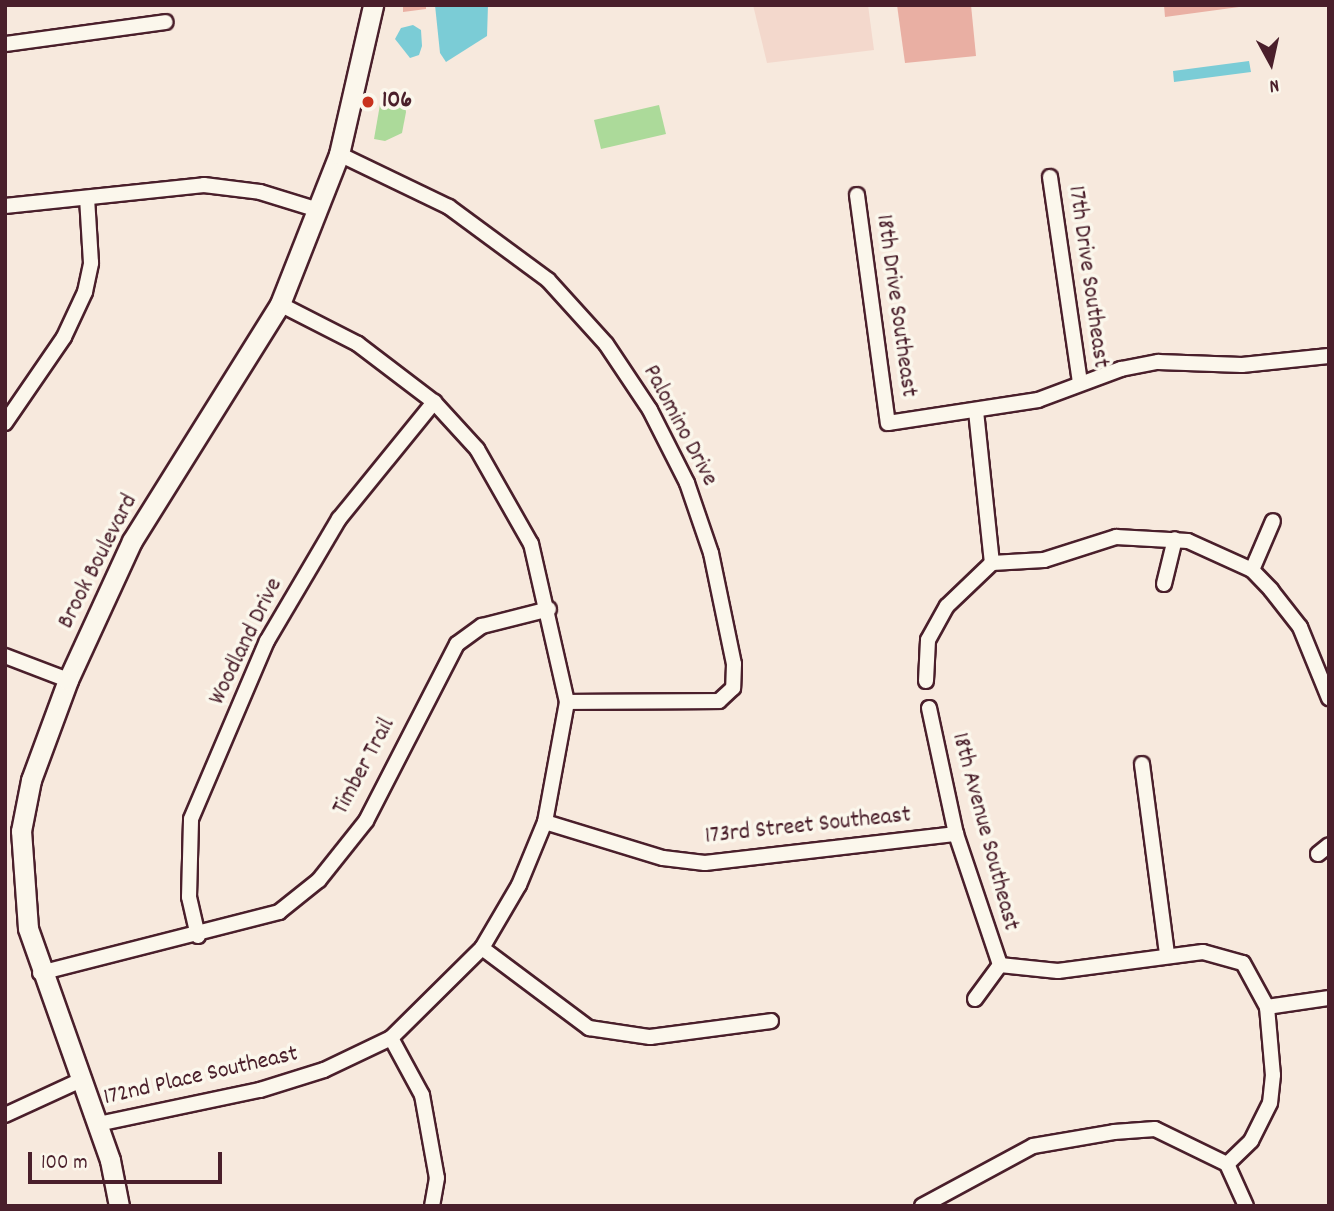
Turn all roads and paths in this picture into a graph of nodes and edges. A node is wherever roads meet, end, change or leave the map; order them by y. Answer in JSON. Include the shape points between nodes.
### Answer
{"nodes":[{"id":1,"x":373,"y":5,"type":"edge"},
{"id":2,"x":166,"y":22,"type":"dead end"},
{"id":3,"x":5,"y":44,"type":"edge"},
{"id":4,"x":340,"y":155,"type":"junction"},
{"id":5,"x":1050,"y":177,"type":"dead end"},
{"id":6,"x":857,"y":195,"type":"dead end"},
{"id":7,"x":87,"y":198,"type":"junction"},
{"id":8,"x":5,"y":206,"type":"edge"},
{"id":9,"x":318,"y":209,"type":"junction"},
{"id":10,"x":281,"y":304,"type":"junction"},
{"id":11,"x":1329,"y":356,"type":"edge"},
{"id":12,"x":1080,"y":383,"type":"junction"},
{"id":13,"x":434,"y":402,"type":"junction"},
{"id":14,"x":976,"y":411,"type":"junction"},
{"id":15,"x":5,"y":422,"type":"edge"},
{"id":16,"x":1273,"y":521,"type":"dead end"},
{"id":17,"x":1175,"y":539,"type":"junction"},
{"id":18,"x":992,"y":563,"type":"junction"},
{"id":19,"x":1252,"y":570,"type":"junction"},
{"id":20,"x":1164,"y":584,"type":"dead end"},
{"id":21,"x":550,"y":609,"type":"junction"},
{"id":22,"x":5,"y":656,"type":"edge"},
{"id":23,"x":68,"y":680,"type":"junction"},
{"id":24,"x":926,"y":681,"type":"dead end"},
{"id":25,"x":1329,"y":698,"type":"edge"},
{"id":26,"x":566,"y":702,"type":"junction"},
{"id":27,"x":929,"y":708,"type":"dead end"},
{"id":28,"x":1142,"y":764,"type":"dead end"},
{"id":29,"x":545,"y":822,"type":"junction"},
{"id":30,"x":956,"y":834,"type":"junction"},
{"id":31,"x":198,"y":936,"type":"junction"},
{"id":32,"x":482,"y":948,"type":"junction"},
{"id":33,"x":1167,"y":953,"type":"junction"},
{"id":34,"x":1000,"y":965,"type":"junction"},
{"id":35,"x":40,"y":973,"type":"junction"},
{"id":36,"x":1329,"y":998,"type":"edge"},
{"id":37,"x":975,"y":999,"type":"dead end"},
{"id":38,"x":1268,"y":1007,"type":"junction"},
{"id":39,"x":771,"y":1021,"type":"dead end"},
{"id":40,"x":391,"y":1038,"type":"junction"},
{"id":41,"x":81,"y":1080,"type":"junction"},
{"id":42,"x":5,"y":1115,"type":"edge"},
{"id":43,"x":98,"y":1125,"type":"junction"},
{"id":44,"x":1227,"y":1164,"type":"junction"},
{"id":45,"x":119,"y":1206,"type":"edge"},
{"id":46,"x":432,"y":1206,"type":"edge"},
{"id":47,"x":922,"y":1206,"type":"edge"},
{"id":48,"x":1246,"y":1206,"type":"edge"}],
"edges":[{"from":1,"to":4,"type":"street","name":"Brook Boulevard"},
{"from":2,"to":3,"type":"street"},
{"from":4,"to":9,"type":"street","name":"Brook Boulevard"},
{"from":4,"to":26,"type":"street","name":"Palomino Drive","via":[[449,207],[548,280],[606,344],[650,410],[687,483],[711,553],[734,664],[733,688],[719,701]]},
{"from":5,"to":12,"type":"street","name":"17th Drive Southeast"},
{"from":6,"to":14,"type":"street","name":"18th Drive Southeast","via":[[888,423]]},
{"from":7,"to":8,"type":"street"},
{"from":7,"to":9,"type":"street","via":[[204,184],[260,192]]},
{"from":7,"to":15,"type":"street","via":[[91,263],[85,292],[64,337]]},
{"from":9,"to":10,"type":"street","name":"Brook Boulevard"},
{"from":10,"to":13,"type":"street","name":"172nd Place Southeast","via":[[358,344]]},
{"from":10,"to":23,"type":"street","name":"Brook Boulevard","via":[[132,541]]},
{"from":11,"to":12,"type":"street","via":[[1242,365],[1158,362]]},
{"from":12,"to":14,"type":"street","via":[[1038,400]]},
{"from":13,"to":21,"type":"street","name":"172nd Place Southeast","via":[[477,449],[505,492],[531,544]]},
{"from":13,"to":31,"type":"street","name":"Woodland Drive","via":[[340,519],[267,641],[191,820],[189,897]]},
{"from":14,"to":18,"type":"street"},
{"from":16,"to":19,"type":"street"},
{"from":17,"to":18,"type":"street","via":[[1116,537],[1044,559]]},
{"from":17,"to":19,"type":"street"},
{"from":17,"to":20,"type":"street"},
{"from":18,"to":24,"type":"street","via":[[947,606],[928,640]]},
{"from":19,"to":25,"type":"street","via":[[1300,626]]},
{"from":21,"to":26,"type":"street","name":"172nd Place Southeast"},
{"from":21,"to":31,"type":"street","name":"Timber Trail","via":[[482,626],[457,644],[366,821],[320,880],[279,912]]},
{"from":22,"to":23,"type":"street"},
{"from":23,"to":35,"type":"street","name":"Brook Boulevard","via":[[30,780],[21,831],[27,928]]},
{"from":26,"to":29,"type":"street","name":"172nd Place Southeast"},
{"from":27,"to":30,"type":"street","name":"18th Avenue Southeast"},
{"from":28,"to":33,"type":"street"},
{"from":29,"to":30,"type":"street","name":"173rd Street Southeast","via":[[663,858],[705,863]]},
{"from":29,"to":32,"type":"street","name":"172nd Place Southeast","via":[[519,885]]},
{"from":30,"to":34,"type":"street","name":"18th Avenue Southeast"},
{"from":31,"to":35,"type":"street","name":"Timber Trail"},
{"from":32,"to":39,"type":"street","via":[[589,1028],[650,1037]]},
{"from":32,"to":40,"type":"street","name":"172nd Place Southeast"},
{"from":33,"to":34,"type":"street","via":[[1058,971]]},
{"from":33,"to":38,"type":"street","via":[[1224,954],[1243,963]]},
{"from":34,"to":37,"type":"street"},
{"from":35,"to":41,"type":"street","name":"Brook Boulevard"},
{"from":36,"to":38,"type":"street"},
{"from":38,"to":44,"type":"street","via":[[1270,1103],[1251,1141]]},
{"from":40,"to":43,"type":"street","name":"172nd Place Southeast","via":[[324,1070],[260,1090]]},
{"from":40,"to":46,"type":"street","via":[[422,1095],[437,1178]]},
{"from":41,"to":42,"type":"street","name":"172nd Place Southeast"},
{"from":41,"to":43,"type":"street","name":"Brook Boulevard"},
{"from":43,"to":45,"type":"street","name":"Brook Boulevard"},
{"from":44,"to":47,"type":"street","via":[[1155,1129],[1114,1132],[1033,1146]]},
{"from":44,"to":48,"type":"street"}]}
